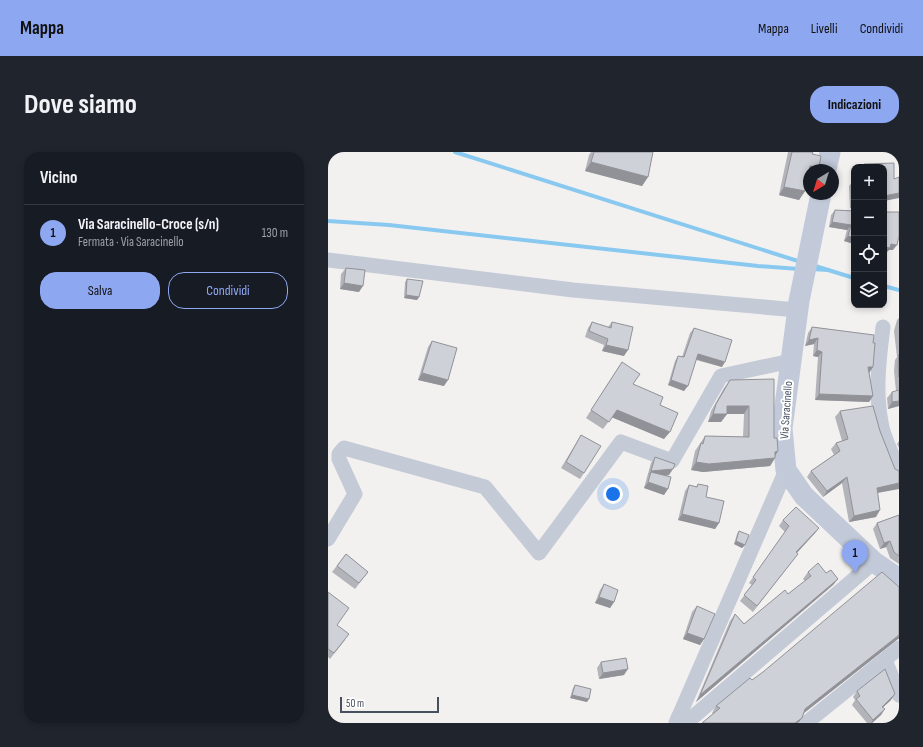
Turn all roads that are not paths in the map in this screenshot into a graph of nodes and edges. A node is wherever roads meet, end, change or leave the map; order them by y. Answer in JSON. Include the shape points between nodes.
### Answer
{"nodes":[{"id":1,"x":830,"y":152,"type":"edge"},
{"id":2,"x":827,"y":164,"type":"edge"},
{"id":3,"x":820,"y":200,"type":"edge"},
{"id":4,"x":328,"y":260,"type":"edge"},
{"id":5,"x":798,"y":306,"type":"junction"},
{"id":6,"x":883,"y":327,"type":"dead end"},
{"id":7,"x":790,"y":361,"type":"junction"},
{"id":8,"x":786,"y":470,"type":"junction"},
{"id":9,"x":899,"y":471,"type":"edge"},
{"id":10,"x":328,"y":539,"type":"edge"},
{"id":11,"x":874,"y":562,"type":"junction"},
{"id":12,"x":899,"y":579,"type":"edge"},
{"id":13,"x":899,"y":648,"type":"edge"},
{"id":14,"x":885,"y":660,"type":"junction"},
{"id":15,"x":899,"y":695,"type":"edge"},
{"id":16,"x":677,"y":720,"type":"edge"},
{"id":17,"x":806,"y":723,"type":"edge"}],
"edges":[{"from":1,"to":2,"type":"street"},
{"from":3,"to":5,"type":"street","name":"Via Saracinello"},
{"from":4,"to":5,"type":"street","via":[[573,290]]},
{"from":5,"to":7,"type":"street","name":"Via Saracinello"},
{"from":6,"to":9,"type":"street","via":[[878,365],[881,423]]},
{"from":7,"to":8,"type":"street","name":"Via Saracinello","via":[[782,428]]},
{"from":7,"to":10,"type":"street","via":[[721,376],[672,461],[621,442],[539,553],[485,487],[344,448],[339,458],[355,494]]},
{"from":8,"to":11,"type":"street","name":"Via Saracinello","via":[[804,496]]},
{"from":8,"to":16,"type":"street"},
{"from":11,"to":12,"type":"street","name":"Via Saracinello"},
{"from":11,"to":16,"type":"street","via":[[693,717]]},
{"from":13,"to":14,"type":"street"},
{"from":14,"to":15,"type":"street"},
{"from":14,"to":17,"type":"street"}]}
